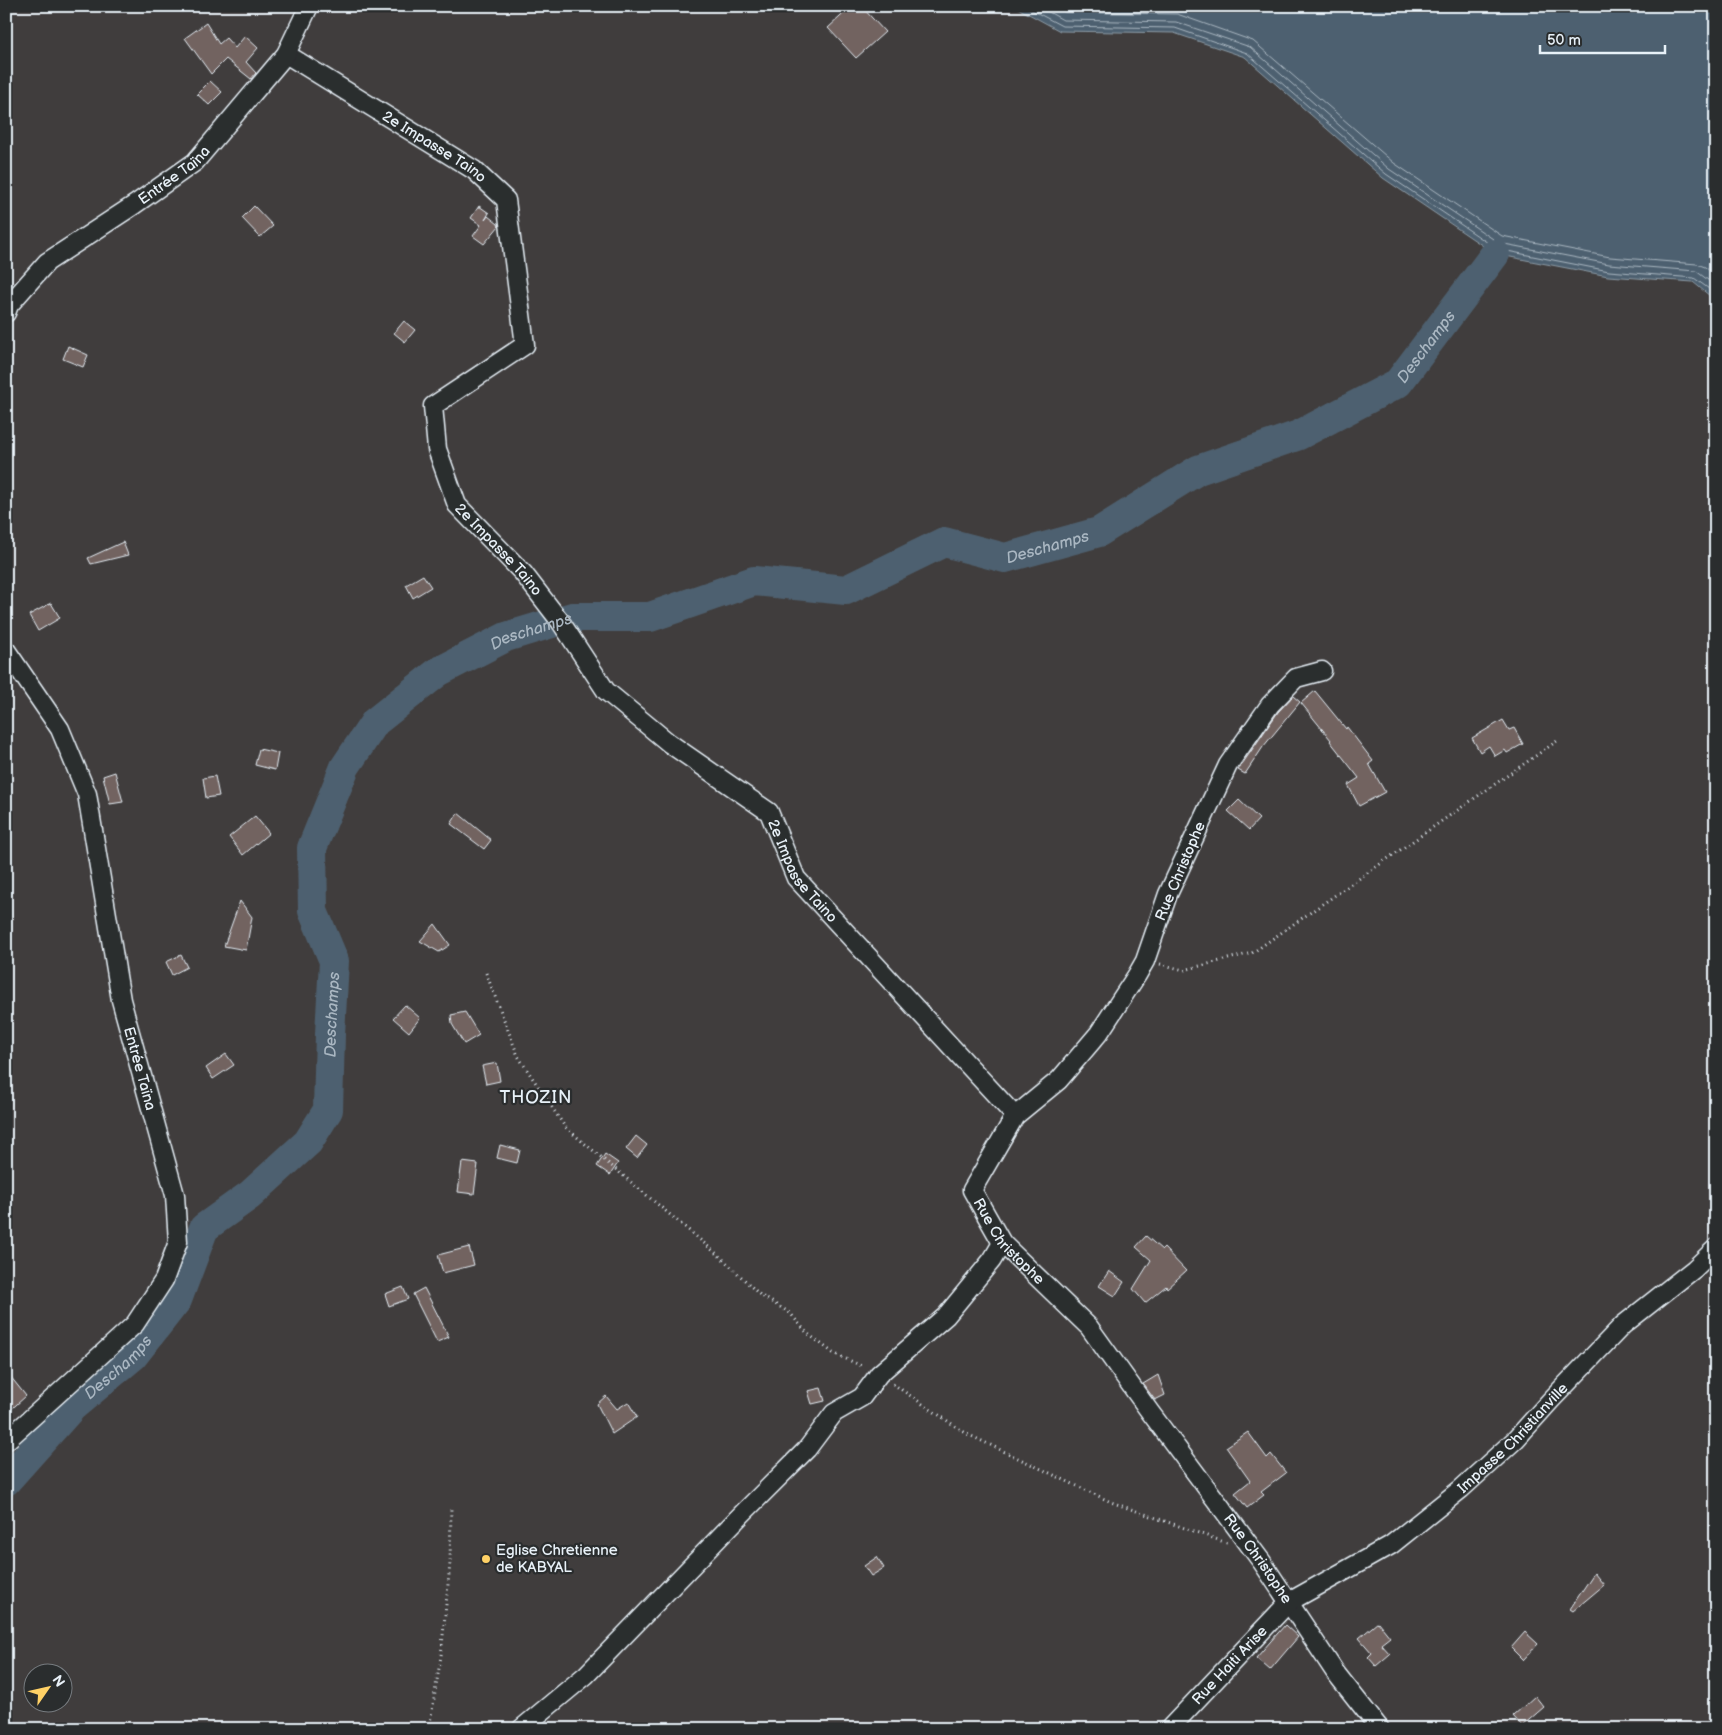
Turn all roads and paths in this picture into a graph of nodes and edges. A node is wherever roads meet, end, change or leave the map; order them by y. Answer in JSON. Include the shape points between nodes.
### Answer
{"nodes":[{"id":1,"x":309,"y":6,"type":"edge"},
{"id":2,"x":286,"y":54,"type":"junction"},
{"id":3,"x":6,"y":313,"type":"edge"},
{"id":4,"x":6,"y":650,"type":"edge"},
{"id":5,"x":1322,"y":671,"type":"dead end"},
{"id":6,"x":1557,"y":741,"type":"dead end"},
{"id":7,"x":1144,"y":961,"type":"junction"},
{"id":8,"x":486,"y":972,"type":"dead end"},
{"id":9,"x":1015,"y":1116,"type":"junction"},
{"id":10,"x":1002,"y":1243,"type":"junction"},
{"id":11,"x":1716,"y":1248,"type":"edge"},
{"id":12,"x":879,"y":1374,"type":"junction"},
{"id":13,"x":6,"y":1442,"type":"edge"},
{"id":14,"x":452,"y":1507,"type":"dead end"},
{"id":15,"x":1235,"y":1546,"type":"dead end"},
{"id":16,"x":1289,"y":1602,"type":"junction"},
{"id":17,"x":429,"y":1729,"type":"edge"},
{"id":18,"x":521,"y":1729,"type":"edge"},
{"id":19,"x":1169,"y":1729,"type":"edge"},
{"id":20,"x":1380,"y":1729,"type":"edge"}],
"edges":[{"from":1,"to":2,"type":"street","name":"Entrée Taïna"},
{"from":2,"to":3,"type":"street","name":"Entrée Taïna","via":[[195,162],[47,262],[9,305]]},
{"from":2,"to":9,"type":"street","name":"2e Impasse Taino","via":[[474,170],[506,200],[525,345],[432,406],[437,448],[457,505],[523,573],[560,621],[606,691],[669,743],[769,812],[796,878]]},
{"from":4,"to":13,"type":"street","name":"Entrée Taïna","via":[[60,729],[87,794],[121,1000],[175,1196],[178,1242],[164,1280],[135,1324]]},
{"from":5,"to":7,"type":"street","name":"Rue Christophe","via":[[1296,678],[1270,705],[1228,765],[1168,894]]},
{"from":6,"to":7,"type":"path","via":[[1252,953],[1184,970]]},
{"from":7,"to":9,"type":"street","name":"Rue Christophe","via":[[1099,1033],[1059,1080]]},
{"from":8,"to":12,"type":"path","via":[[518,1056],[565,1127],[723,1259],[760,1295],[790,1313],[807,1333],[834,1353]]},
{"from":9,"to":10,"type":"street","name":"Rue Christophe","via":[[972,1190]]},
{"from":10,"to":12,"type":"street","via":[[946,1316]]},
{"from":10,"to":16,"type":"street","name":"Rue Christophe","via":[[1089,1327]]},
{"from":11,"to":16,"type":"street","name":"Impasse Christianville","via":[[1623,1325],[1516,1439],[1460,1489],[1392,1545]]},
{"from":12,"to":15,"type":"path","via":[[967,1434],[1111,1502]]},
{"from":12,"to":18,"type":"street","via":[[862,1397],[834,1413],[806,1449],[586,1675]]},
{"from":14,"to":17,"type":"path","via":[[441,1656]]},
{"from":16,"to":19,"type":"street","name":"Rue Haiti Arise"},
{"from":16,"to":20,"type":"street","name":"Rue Christophe","via":[[1335,1672]]}]}
